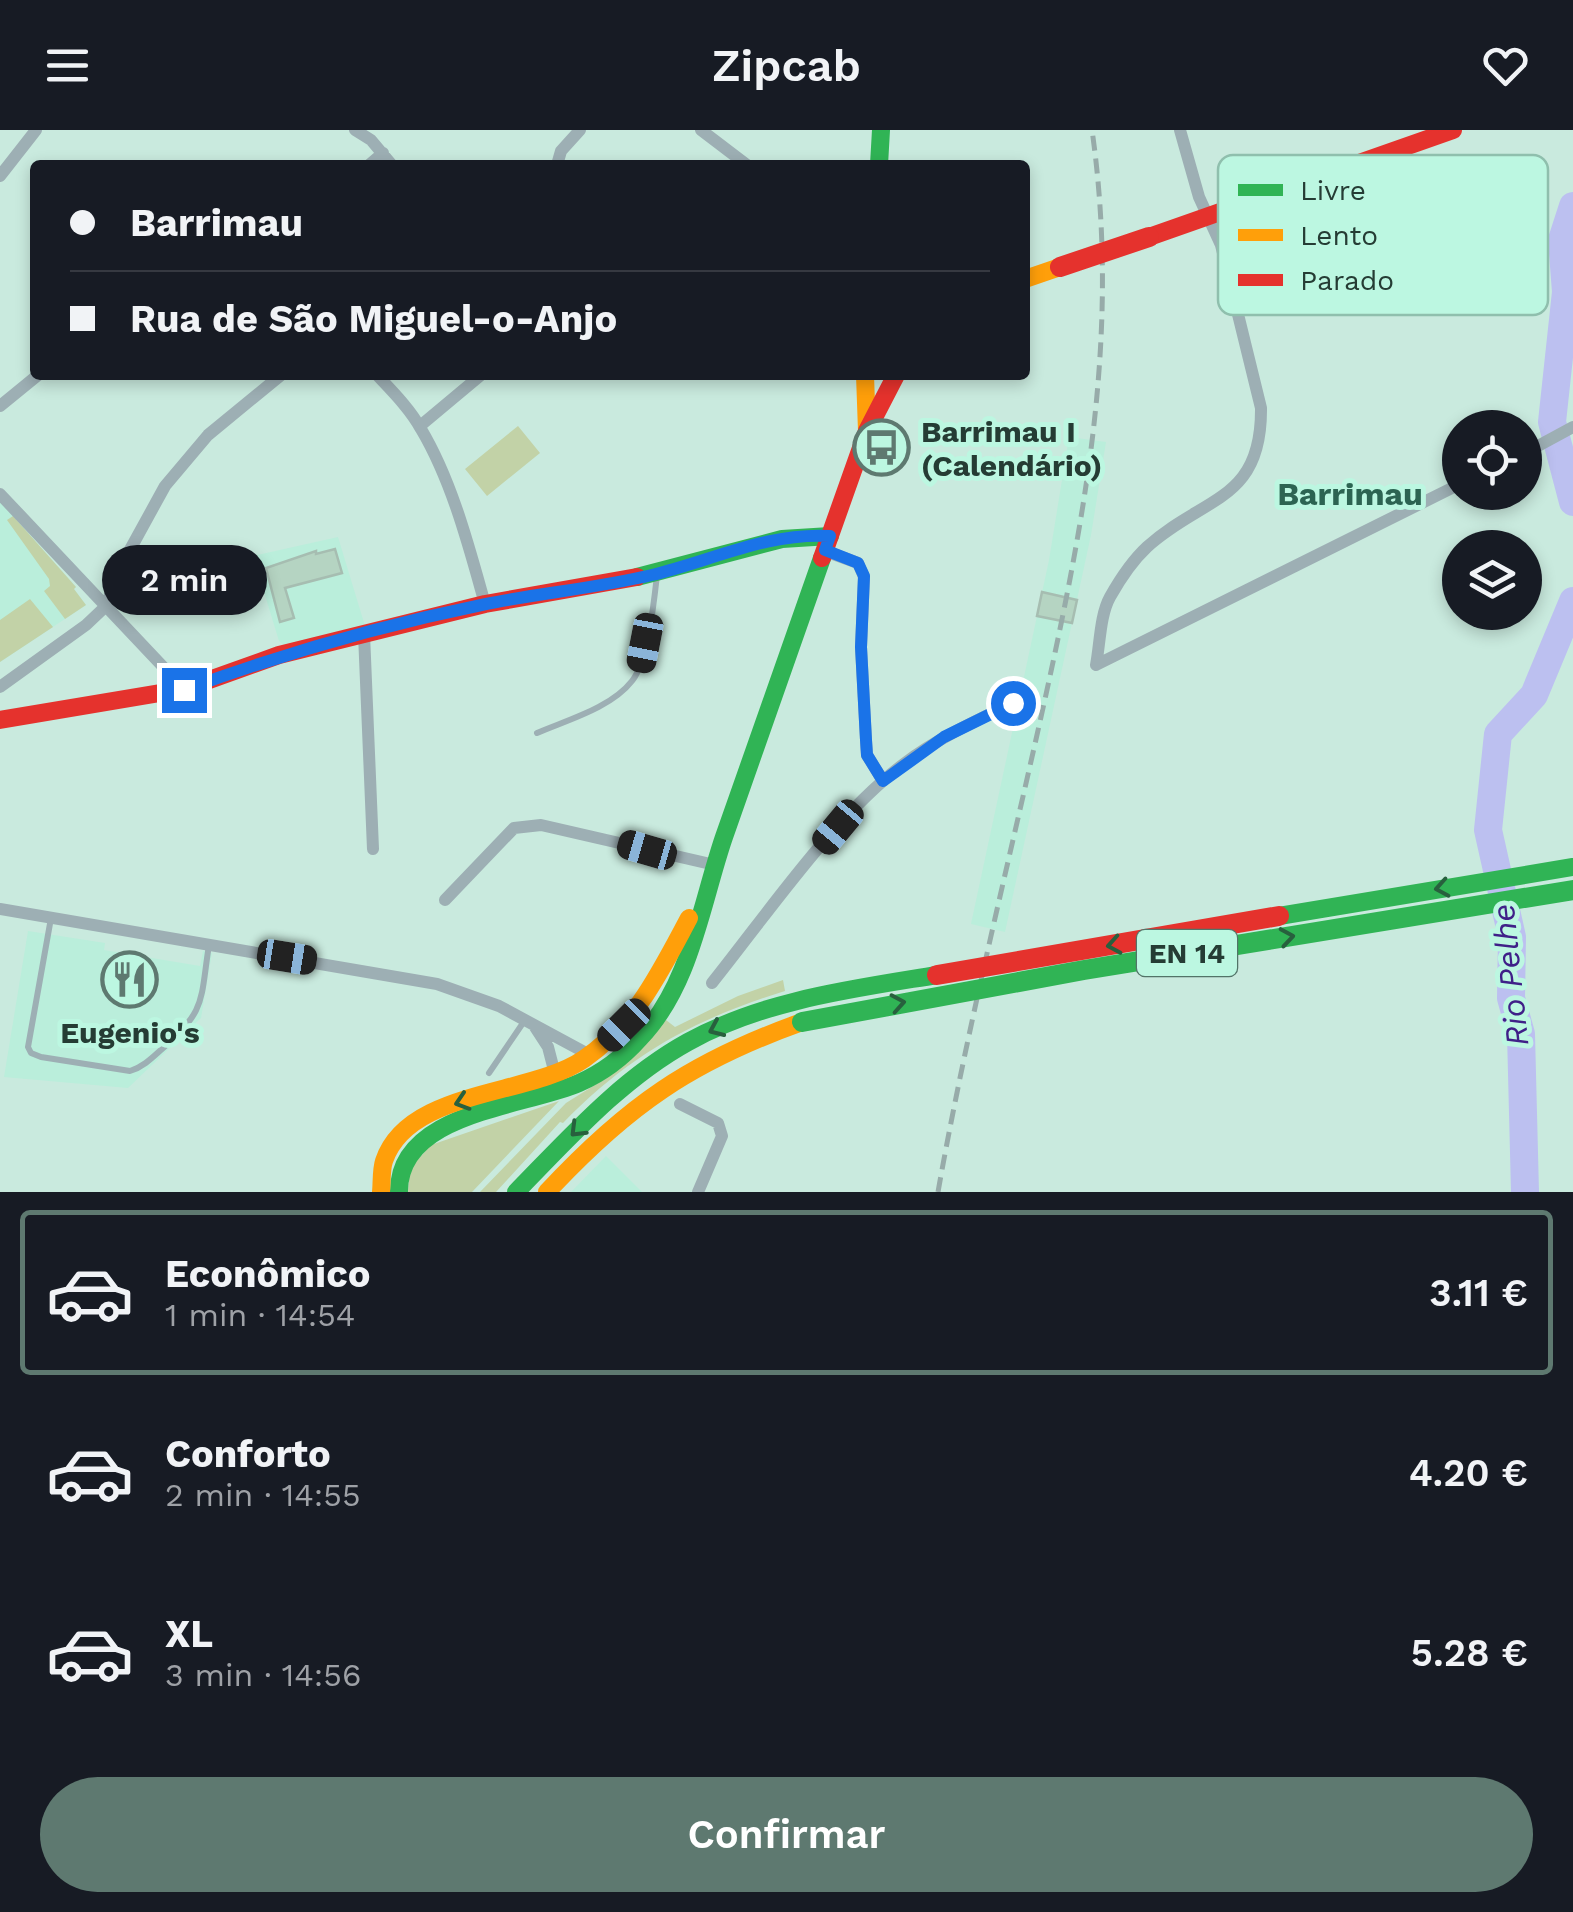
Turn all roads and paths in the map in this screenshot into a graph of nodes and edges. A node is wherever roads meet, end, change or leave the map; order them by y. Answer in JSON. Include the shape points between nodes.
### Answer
{"nodes":[{"id":1,"x":36,"y":130,"type":"edge"},
{"id":2,"x":356,"y":130,"type":"edge"},
{"id":3,"x":580,"y":130,"type":"edge"},
{"id":4,"x":702,"y":130,"type":"edge"},
{"id":5,"x":881,"y":130,"type":"edge"},
{"id":6,"x":1180,"y":130,"type":"edge"},
{"id":7,"x":1453,"y":130,"type":"edge"},
{"id":8,"x":370,"y":135,"type":"edge"},
{"id":9,"x":1382,"y":155,"type":"edge"},
{"id":10,"x":387,"y":159,"type":"edge"},
{"id":11,"x":558,"y":160,"type":"edge"},
{"id":12,"x":741,"y":160,"type":"edge"},
{"id":13,"x":879,"y":160,"type":"edge"},
{"id":14,"x":0,"y":176,"type":"edge"},
{"id":15,"x":1218,"y":213,"type":"edge"},
{"id":16,"x":1207,"y":217,"type":"junction"},
{"id":17,"x":1218,"y":239,"type":"edge"},
{"id":18,"x":1030,"y":277,"type":"edge"},
{"id":19,"x":1238,"y":315,"type":"edge"},
{"id":20,"x":32,"y":380,"type":"edge"},
{"id":21,"x":275,"y":380,"type":"edge"},
{"id":22,"x":381,"y":380,"type":"edge"},
{"id":23,"x":475,"y":380,"type":"edge"},
{"id":24,"x":864,"y":380,"type":"edge"},
{"id":25,"x":892,"y":380,"type":"edge"},
{"id":26,"x":0,"y":406,"type":"edge"},
{"id":27,"x":420,"y":426,"type":"junction"},
{"id":28,"x":1570,"y":429,"type":"edge"},
{"id":29,"x":867,"y":430,"type":"junction"},
{"id":30,"x":1542,"y":444,"type":"edge"},
{"id":31,"x":1442,"y":493,"type":"edge"},
{"id":32,"x":3,"y":502,"type":"edge"},
{"id":33,"x":828,"y":543,"type":"junction"},
{"id":34,"x":657,"y":574,"type":"junction"},
{"id":35,"x":484,"y":604,"type":"junction"},
{"id":36,"x":105,"y":607,"type":"junction"},
{"id":37,"x":364,"y":634,"type":"junction"},
{"id":38,"x":158,"y":665,"type":"junction"},
{"id":39,"x":0,"y":687,"type":"edge"},
{"id":40,"x":184,"y":690,"type":"junction"},
{"id":41,"x":146,"y":697,"type":"junction"},
{"id":42,"x":1013,"y":703,"type":"dead end"},
{"id":43,"x":4,"y":716,"type":"edge"},
{"id":44,"x":536,"y":733,"type":"dead end"},
{"id":45,"x":883,"y":781,"type":"junction"},
{"id":46,"x":372,"y":848,"type":"dead end"},
{"id":47,"x":1573,"y":867,"type":"edge"},
{"id":48,"x":712,"y":873,"type":"junction"},
{"id":49,"x":1573,"y":890,"type":"edge"},
{"id":50,"x":445,"y":900,"type":"dead end"},
{"id":51,"x":0,"y":908,"type":"edge"},
{"id":52,"x":51,"y":917,"type":"junction"},
{"id":53,"x":209,"y":944,"type":"junction"},
{"id":54,"x":712,"y":983,"type":"dead end"},
{"id":55,"x":526,"y":1018,"type":"junction"},
{"id":56,"x":588,"y":1054,"type":"junction"},
{"id":57,"x":489,"y":1073,"type":"dead end"},
{"id":58,"x":567,"y":1075,"type":"junction"},
{"id":59,"x":680,"y":1104,"type":"dead end"},
{"id":60,"x":380,"y":1192,"type":"edge"},
{"id":61,"x":399,"y":1192,"type":"edge"},
{"id":62,"x":516,"y":1192,"type":"edge"},
{"id":63,"x":547,"y":1192,"type":"edge"},
{"id":64,"x":698,"y":1192,"type":"edge"}],
"edges":[{"from":1,"to":14,"type":"street"},
{"from":2,"to":8,"type":"street"},
{"from":3,"to":11,"type":"street"},
{"from":4,"to":12,"type":"street"},
{"from":5,"to":13,"type":"main road"},
{"from":6,"to":16,"type":"street"},
{"from":7,"to":9,"type":"main road"},
{"from":8,"to":10,"type":"street"},
{"from":15,"to":16,"type":"main road"},
{"from":16,"to":17,"type":"street"},
{"from":16,"to":18,"type":"main road","bridge":true},
{"from":19,"to":31,"type":"street","via":[[1261,408],[1258,451],[1235,487],[1144,550],[1108,600],[1096,664]]},
{"from":20,"to":26,"type":"street"},
{"from":21,"to":36,"type":"street","via":[[208,436],[165,486]]},
{"from":22,"to":27,"type":"street"},
{"from":23,"to":27,"type":"street"},
{"from":24,"to":29,"type":"main road"},
{"from":25,"to":29,"type":"main road"},
{"from":27,"to":35,"type":"street"},
{"from":28,"to":30,"type":"street"},
{"from":29,"to":33,"type":"main road"},
{"from":32,"to":36,"type":"street"},
{"from":33,"to":34,"type":"main road","via":[[812,535],[772,541]]},
{"from":33,"to":45,"type":"street","via":[[858,563],[864,576],[867,755]]},
{"from":33,"to":48,"type":"main road"},
{"from":34,"to":35,"type":"main road"},
{"from":34,"to":44,"type":"lane","via":[[640,670],[631,683]]},
{"from":35,"to":37,"type":"main road"},
{"from":36,"to":38,"type":"street"},
{"from":36,"to":39,"type":"street"},
{"from":37,"to":40,"type":"main road","via":[[279,655]]},
{"from":37,"to":46,"type":"street"},
{"from":38,"to":40,"type":"street"},
{"from":38,"to":41,"type":"street"},
{"from":40,"to":41,"type":"main road"},
{"from":41,"to":43,"type":"main road"},
{"from":42,"to":45,"type":"street","via":[[944,737]]},
{"from":45,"to":54,"type":"street"},
{"from":47,"to":62,"type":"main road","number":"EN 14","one_way":true,"bridge":true,"via":[[798,1000],[688,1042],[583,1124]]},
{"from":48,"to":50,"type":"street","via":[[522,824]]},
{"from":48,"to":56,"type":"main road","via":[[658,983],[624,1025]]},
{"from":48,"to":58,"type":"main road","via":[[682,972],[656,1020],[618,1060]]},
{"from":63,"to":49,"type":"main road","number":"EN 14","one_way":true,"bridge":true,"via":[[615,1121],[656,1090],[742,1042],[802,1022]]},
{"from":51,"to":52,"type":"street"},
{"from":52,"to":53,"type":"street"},
{"from":52,"to":53,"type":"lane","via":[[28,1050],[41,1056],[136,1070],[198,1011]]},
{"from":53,"to":55,"type":"street","via":[[437,984]]},
{"from":55,"to":56,"type":"street"},
{"from":55,"to":57,"type":"lane"},
{"from":55,"to":58,"type":"street"},
{"from":56,"to":58,"type":"main road"},
{"from":58,"to":60,"type":"main road","one_way":true,"via":[[420,1118],[395,1141]]},
{"from":58,"to":61,"type":"main road","via":[[434,1133],[400,1167]]},
{"from":59,"to":64,"type":"street","via":[[718,1123],[722,1136]]}]}
